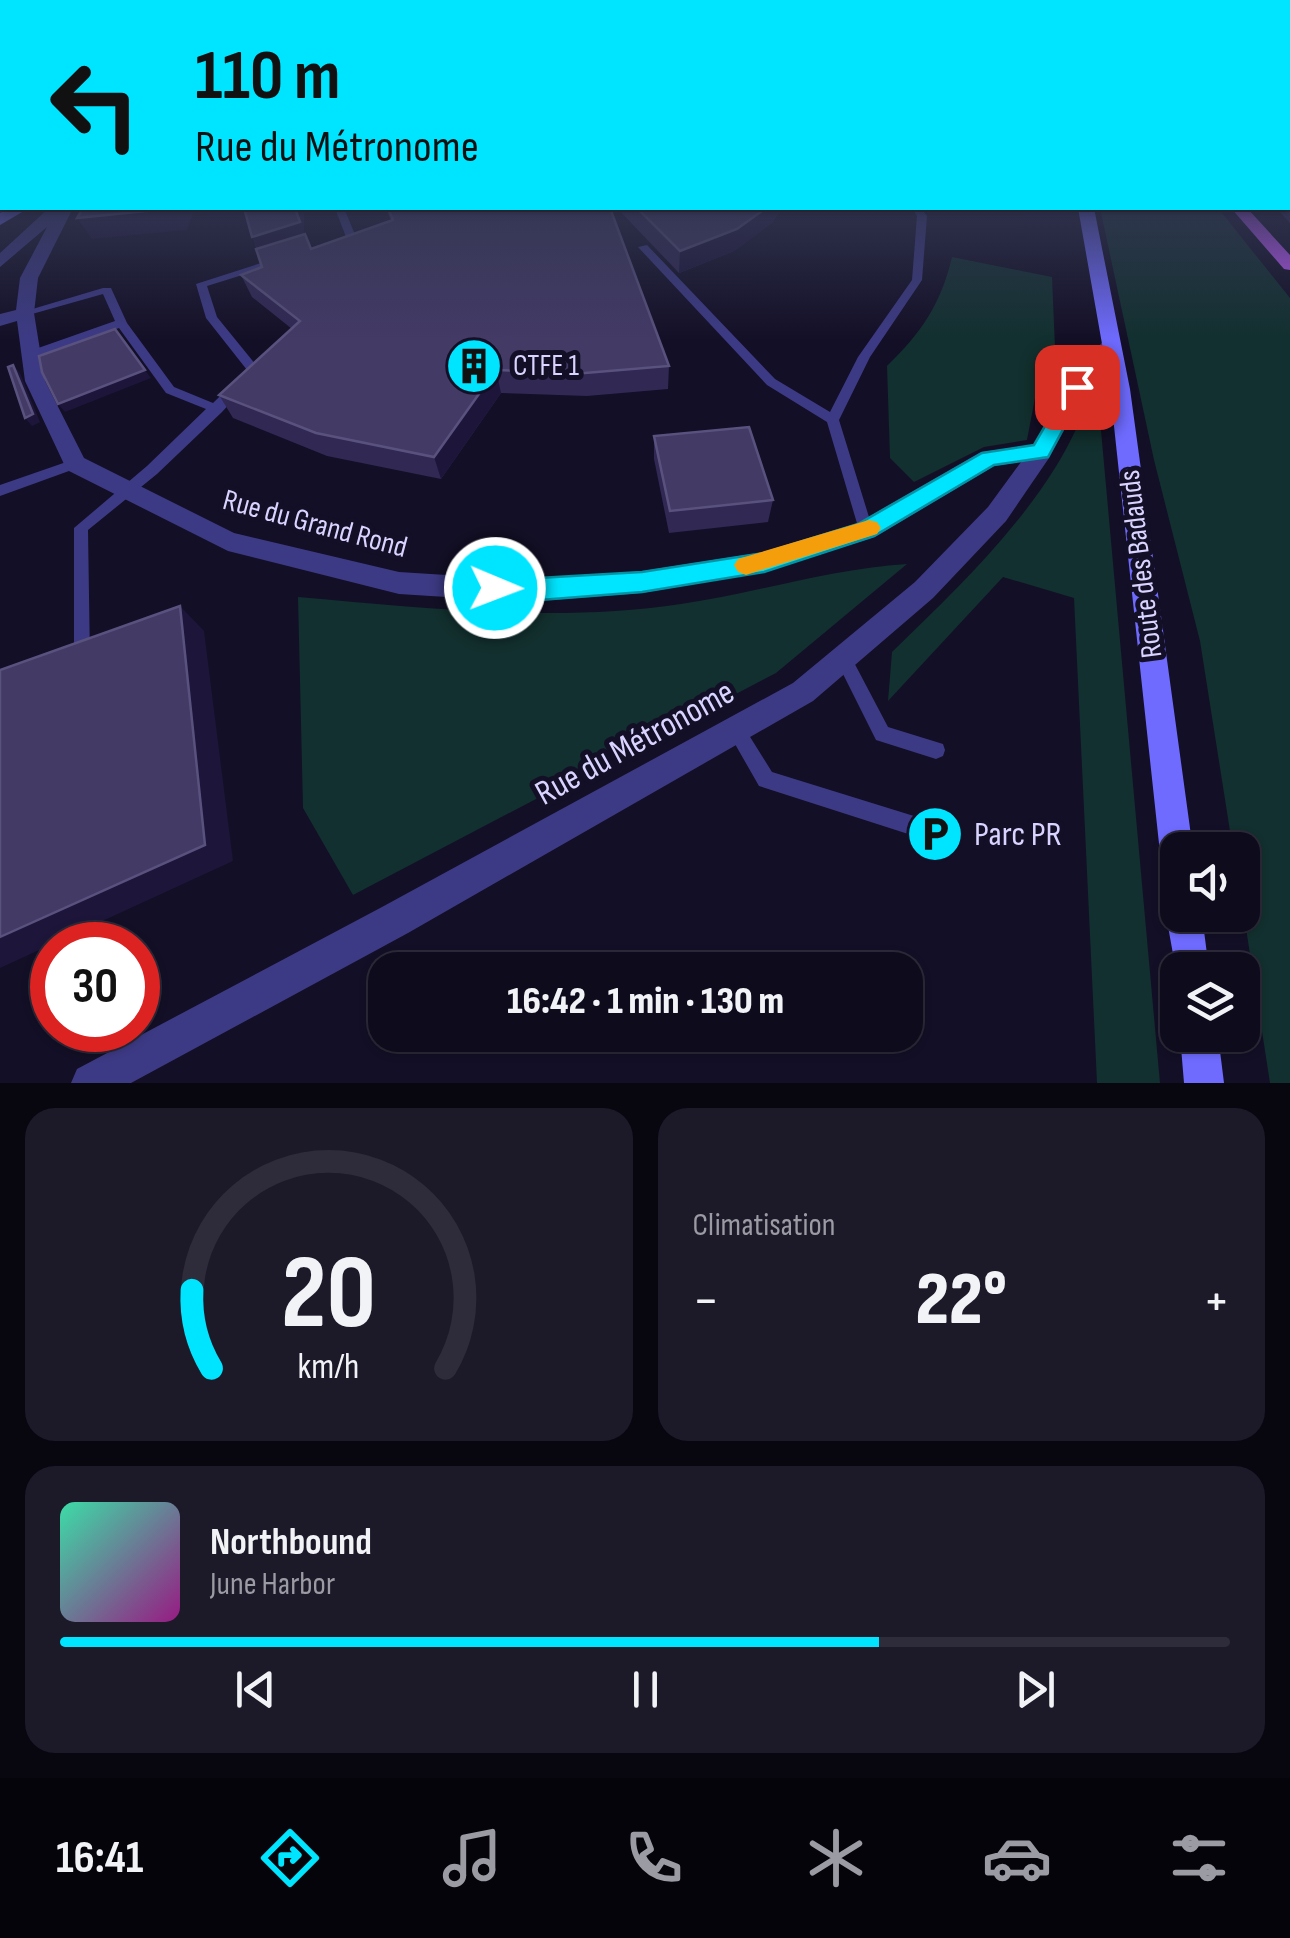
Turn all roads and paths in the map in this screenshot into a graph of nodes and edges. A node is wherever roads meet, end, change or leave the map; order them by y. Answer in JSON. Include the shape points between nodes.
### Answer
{"nodes":[{"id":1,"x":27,"y":239,"type":"edge"},
{"id":2,"x":48,"y":239,"type":"edge"},
{"id":3,"x":346,"y":239,"type":"edge"},
{"id":4,"x":920,"y":239,"type":"edge"},
{"id":5,"x":1092,"y":239,"type":"edge"},
{"id":6,"x":1267,"y":239,"type":"edge"},
{"id":7,"x":332,"y":243,"type":"edge"},
{"id":8,"x":642,"y":247,"type":"dead end"},
{"id":9,"x":295,"y":255,"type":"edge"},
{"id":10,"x":0,"y":262,"type":"edge"},
{"id":11,"x":1290,"y":265,"type":"edge"},
{"id":12,"x":26,"y":313,"type":"junction"},
{"id":13,"x":0,"y":320,"type":"edge"},
{"id":14,"x":121,"y":323,"type":"junction"},
{"id":15,"x":1111,"y":344,"type":"junction"},
{"id":16,"x":28,"y":356,"type":"junction"},
{"id":17,"x":217,"y":409,"type":"junction"},
{"id":18,"x":833,"y":420,"type":"junction"},
{"id":19,"x":1041,"y":452,"type":"junction"},
{"id":20,"x":75,"y":464,"type":"junction"},
{"id":21,"x":126,"y":490,"type":"junction"},
{"id":22,"x":0,"y":491,"type":"edge"},
{"id":23,"x":866,"y":530,"type":"junction"},
{"id":24,"x":843,"y":658,"type":"junction"},
{"id":25,"x":82,"y":667,"type":"edge"},
{"id":26,"x":736,"y":730,"type":"junction"},
{"id":27,"x":936,"y":750,"type":"dead end"},
{"id":28,"x":930,"y":830,"type":"dead end"},
{"id":29,"x":1174,"y":832,"type":"edge"},
{"id":30,"x":1200,"y":1052,"type":"edge"},
{"id":31,"x":91,"y":1083,"type":"edge"},
{"id":32,"x":1204,"y":1083,"type":"edge"}],
"edges":[{"from":1,"to":10,"type":"street"},
{"from":2,"to":12,"type":"street","via":[[29,278]]},
{"from":3,"to":7,"type":"lane"},
{"from":4,"to":18,"type":"lane","via":[[917,280],[864,357]]},
{"from":5,"to":15,"type":"main road","name":"Route des Badauds"},
{"from":6,"to":11,"type":"main road"},
{"from":8,"to":18,"type":"lane","via":[[771,382]]},
{"from":9,"to":17,"type":"lane","via":[[200,284],[212,318],[254,370]]},
{"from":12,"to":13,"type":"street"},
{"from":12,"to":14,"type":"lane","via":[[107,290]]},
{"from":12,"to":16,"type":"street"},
{"from":14,"to":16,"type":"lane"},
{"from":14,"to":17,"type":"lane","via":[[170,390]]},
{"from":15,"to":19,"type":"street","name":"Rue du Métronome","via":[[1077,387]]},
{"from":15,"to":29,"type":"main road","name":"Route des Badauds"},
{"from":16,"to":20,"type":"street"},
{"from":17,"to":21,"type":"lane"},
{"from":18,"to":23,"type":"lane"},
{"from":19,"to":23,"type":"street","name":"Rue du Grand Rond","via":[[989,458]]},
{"from":19,"to":24,"type":"street","name":"Rue du Métronome","via":[[996,514],[924,590]]},
{"from":20,"to":21,"type":"street","name":"Rue du Grand Rond"},
{"from":20,"to":22,"type":"lane"},
{"from":21,"to":23,"type":"street","name":"Rue du Grand Rond","via":[[228,540],[399,582],[527,591],[642,582],[764,562]]},
{"from":21,"to":25,"type":"lane","via":[[81,528]]},
{"from":24,"to":26,"type":"street","name":"Rue du Métronome","via":[[802,692]]},
{"from":24,"to":27,"type":"lane","via":[[882,734]]},
{"from":26,"to":28,"type":"lane","via":[[766,779]]},
{"from":26,"to":31,"type":"street","name":"Rue du Métronome"},
{"from":30,"to":32,"type":"main road"}]}
